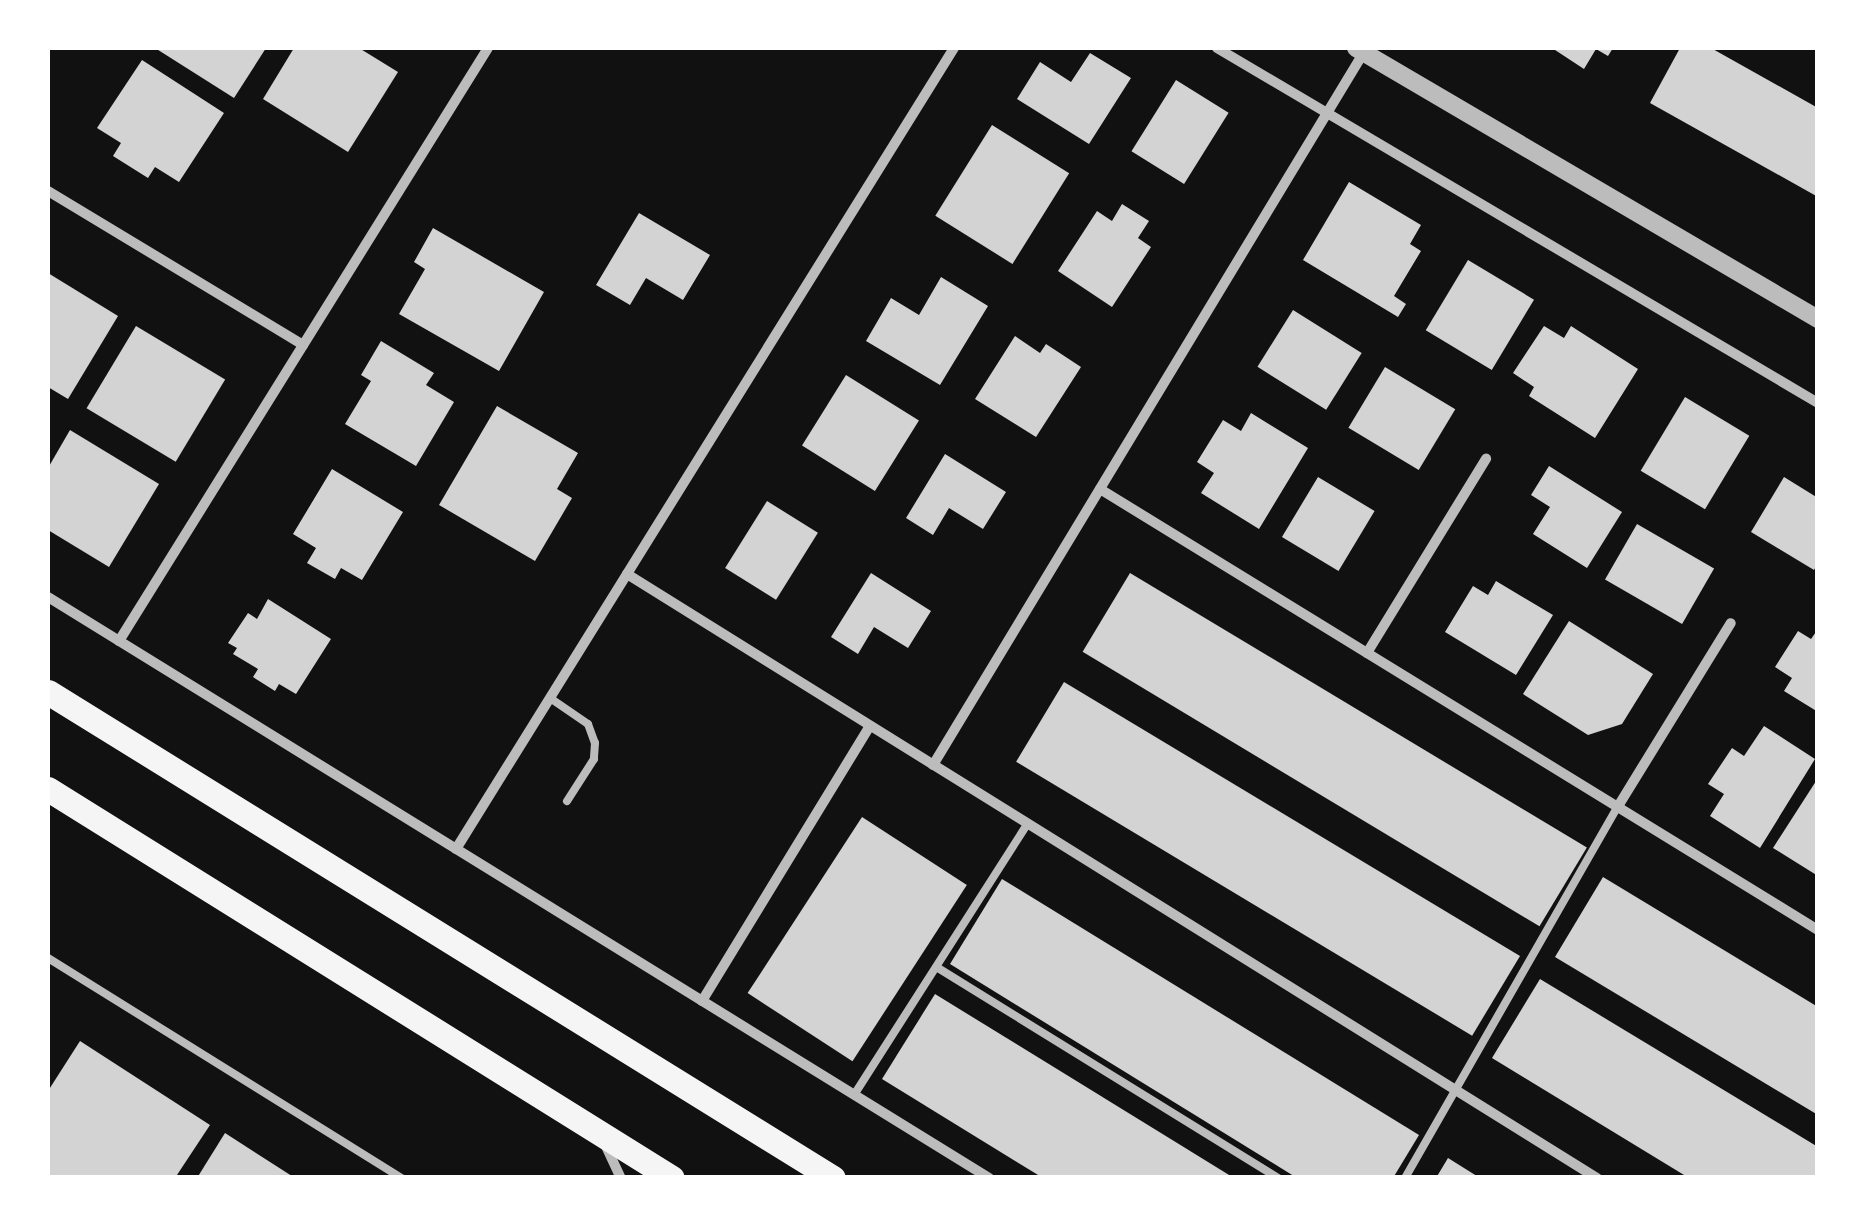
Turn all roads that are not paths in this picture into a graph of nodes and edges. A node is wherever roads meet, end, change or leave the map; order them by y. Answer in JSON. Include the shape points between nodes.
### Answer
{"nodes":[{"id":1,"x":487,"y":48,"type":"edge"},
{"id":2,"x":954,"y":48,"type":"edge"},
{"id":3,"x":1217,"y":48,"type":"edge"},
{"id":4,"x":1360,"y":50,"type":"edge"},
{"id":5,"x":1327,"y":114,"type":"junction"},
{"id":6,"x":48,"y":191,"type":"edge"},
{"id":7,"x":1818,"y":319,"type":"edge"},
{"id":8,"x":303,"y":345,"type":"junction"},
{"id":9,"x":1818,"y":403,"type":"edge"},
{"id":10,"x":1486,"y":460,"type":"dead end"},
{"id":11,"x":1100,"y":489,"type":"junction"},
{"id":12,"x":627,"y":574,"type":"junction"},
{"id":13,"x":48,"y":597,"type":"edge"},
{"id":14,"x":1731,"y":622,"type":"dead end"},
{"id":15,"x":119,"y":641,"type":"junction"},
{"id":16,"x":1367,"y":653,"type":"junction"},
{"id":17,"x":48,"y":692,"type":"edge"},
{"id":18,"x":550,"y":698,"type":"junction"},
{"id":19,"x":870,"y":726,"type":"junction"},
{"id":20,"x":933,"y":765,"type":"junction"},
{"id":21,"x":48,"y":789,"type":"edge"},
{"id":22,"x":567,"y":801,"type":"dead end"},
{"id":23,"x":1617,"y":808,"type":"junction"},
{"id":24,"x":1027,"y":824,"type":"junction"},
{"id":25,"x":456,"y":849,"type":"junction"},
{"id":26,"x":1818,"y":930,"type":"edge"},
{"id":27,"x":48,"y":958,"type":"edge"},
{"id":28,"x":938,"y":968,"type":"junction"},
{"id":29,"x":702,"y":1001,"type":"junction"},
{"id":30,"x":1456,"y":1089,"type":"junction"},
{"id":31,"x":854,"y":1094,"type":"junction"},
{"id":32,"x":599,"y":1130,"type":"junction"},
{"id":33,"x":402,"y":1178,"type":"edge"},
{"id":34,"x":620,"y":1178,"type":"edge"},
{"id":35,"x":672,"y":1178,"type":"edge"},
{"id":36,"x":833,"y":1178,"type":"edge"},
{"id":37,"x":989,"y":1178,"type":"edge"},
{"id":38,"x":1278,"y":1178,"type":"edge"},
{"id":39,"x":1405,"y":1178,"type":"edge"},
{"id":40,"x":1598,"y":1178,"type":"edge"}],
"edges":[{"from":1,"to":8,"type":"street"},
{"from":2,"to":12,"type":"street"},
{"from":3,"to":5,"type":"street"},
{"from":4,"to":5,"type":"street"},
{"from":4,"to":7,"type":"street"},
{"from":5,"to":9,"type":"street"},
{"from":5,"to":11,"type":"street"},
{"from":6,"to":8,"type":"street"},
{"from":8,"to":15,"type":"street"},
{"from":10,"to":16,"type":"street"},
{"from":11,"to":16,"type":"street"},
{"from":11,"to":20,"type":"street"},
{"from":12,"to":18,"type":"street"},
{"from":12,"to":19,"type":"street"},
{"from":13,"to":15,"type":"street"},
{"from":14,"to":23,"type":"street"},
{"from":15,"to":25,"type":"street"},
{"from":16,"to":23,"type":"street"},
{"from":17,"to":36,"type":"main road"},
{"from":18,"to":22,"type":"lane","via":[[588,724],[596,743],[594,759]]},
{"from":18,"to":25,"type":"street"},
{"from":19,"to":20,"type":"street"},
{"from":19,"to":29,"type":"street"},
{"from":20,"to":24,"type":"street"},
{"from":21,"to":32,"type":"main road"},
{"from":23,"to":26,"type":"street"},
{"from":23,"to":30,"type":"lane"},
{"from":24,"to":28,"type":"lane"},
{"from":24,"to":30,"type":"street"},
{"from":25,"to":29,"type":"street"},
{"from":27,"to":33,"type":"lane"},
{"from":28,"to":31,"type":"lane"},
{"from":28,"to":38,"type":"lane"},
{"from":29,"to":31,"type":"street"},
{"from":30,"to":39,"type":"lane"},
{"from":30,"to":40,"type":"street"},
{"from":31,"to":37,"type":"street"},
{"from":32,"to":34,"type":"street"},
{"from":32,"to":35,"type":"main road"}]}
